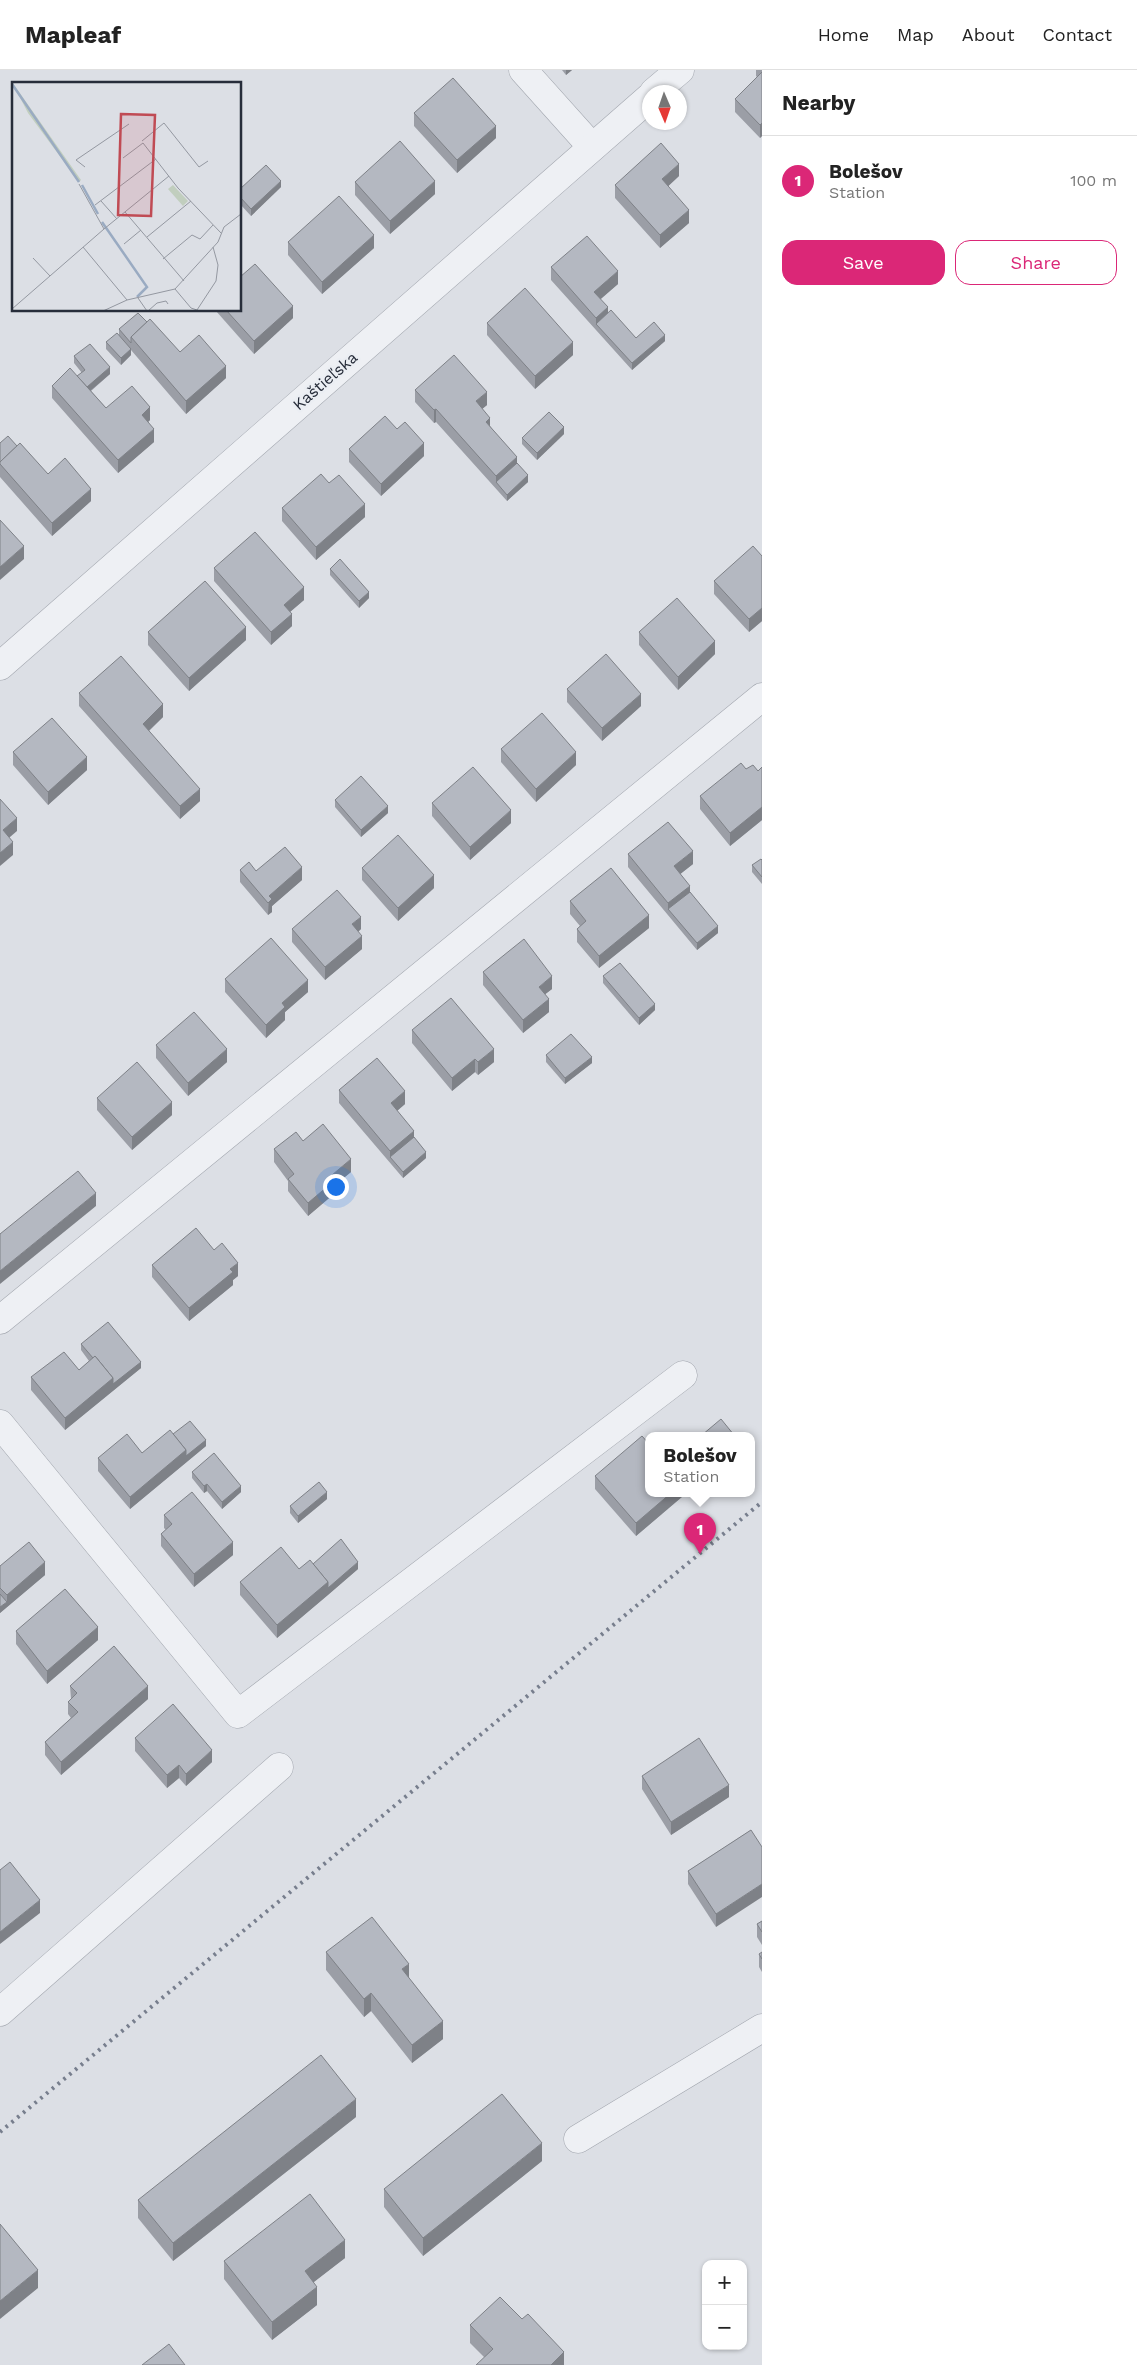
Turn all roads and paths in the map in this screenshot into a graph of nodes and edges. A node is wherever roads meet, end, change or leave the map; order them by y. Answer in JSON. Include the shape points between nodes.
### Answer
{"nodes":[{"id":1,"x":523,"y":70,"type":"edge"},
{"id":2,"x":680,"y":70,"type":"edge"},
{"id":3,"x":662,"y":85,"type":"edge"},
{"id":4,"x":642,"y":104,"type":"edge"},
{"id":5,"x":592,"y":147,"type":"junction"},
{"id":6,"x":0,"y":666,"type":"edge"},
{"id":7,"x":762,"y":697,"type":"edge"},
{"id":8,"x":0,"y":1320,"type":"edge"},
{"id":9,"x":683,"y":1375,"type":"dead end"},
{"id":10,"x":0,"y":1424,"type":"edge"},
{"id":11,"x":279,"y":1767,"type":"dead end"},
{"id":12,"x":0,"y":2012,"type":"edge"},
{"id":13,"x":762,"y":2028,"type":"edge"},
{"id":14,"x":578,"y":2139,"type":"dead end"}],
"edges":[{"from":1,"to":5,"type":"street"},
{"from":2,"to":3,"type":"street"},
{"from":4,"to":5,"type":"street","name":"Kaštieľska"},
{"from":5,"to":6,"type":"street","name":"Kaštieľska"},
{"from":7,"to":8,"type":"street"},
{"from":9,"to":10,"type":"street","via":[[238,1714]]},
{"from":11,"to":12,"type":"street"},
{"from":13,"to":14,"type":"street"}]}
